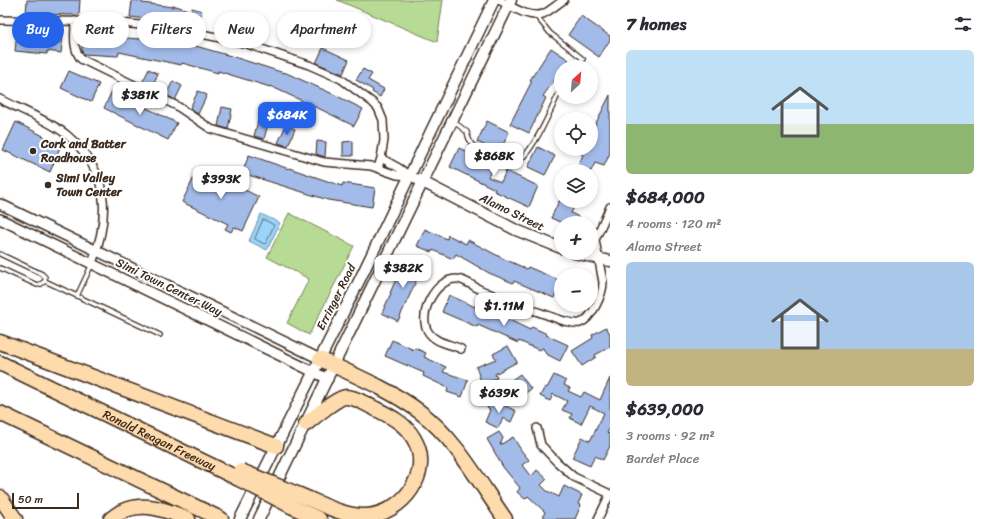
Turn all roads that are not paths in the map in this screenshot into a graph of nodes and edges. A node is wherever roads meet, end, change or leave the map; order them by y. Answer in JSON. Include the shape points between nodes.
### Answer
{"nodes":[{"id":1,"x":494,"y":0,"type":"edge"},
{"id":2,"x":499,"y":0,"type":"edge"},
{"id":3,"x":564,"y":0,"type":"edge"},
{"id":4,"x":510,"y":2,"type":"edge"},
{"id":5,"x":535,"y":15,"type":"junction"},
{"id":6,"x":0,"y":20,"type":"edge"},
{"id":7,"x":72,"y":21,"type":"edge"},
{"id":8,"x":129,"y":23,"type":"edge"},
{"id":9,"x":74,"y":48,"type":"edge"},
{"id":10,"x":582,"y":60,"type":"edge"},
{"id":11,"x":0,"y":100,"type":"edge"},
{"id":12,"x":554,"y":103,"type":"edge"},
{"id":13,"x":452,"y":120,"type":"junction"},
{"id":14,"x":381,"y":158,"type":"junction"},
{"id":15,"x":378,"y":168,"type":"junction"},
{"id":16,"x":410,"y":176,"type":"junction"},
{"id":17,"x":422,"y":182,"type":"junction"},
{"id":18,"x":0,"y":204,"type":"edge"},
{"id":19,"x":610,"y":207,"type":"edge"},
{"id":20,"x":0,"y":219,"type":"edge"},
{"id":21,"x":554,"y":245,"type":"edge"},
{"id":22,"x":97,"y":252,"type":"junction"},
{"id":23,"x":0,"y":254,"type":"edge"},
{"id":24,"x":599,"y":259,"type":"junction"},
{"id":25,"x":610,"y":261,"type":"edge"},
{"id":26,"x":92,"y":263,"type":"junction"},
{"id":27,"x":0,"y":268,"type":"edge"},
{"id":28,"x":45,"y":281,"type":"junction"},
{"id":29,"x":77,"y":296,"type":"junction"},
{"id":30,"x":160,"y":335,"type":"dead end"},
{"id":31,"x":0,"y":342,"type":"edge"},
{"id":32,"x":461,"y":349,"type":"dead end"},
{"id":33,"x":320,"y":359,"type":"junction"},
{"id":34,"x":0,"y":363,"type":"edge"},
{"id":35,"x":334,"y":366,"type":"junction"},
{"id":36,"x":313,"y":372,"type":"junction"},
{"id":37,"x":328,"y":379,"type":"junction"},
{"id":38,"x":0,"y":413,"type":"edge"},
{"id":39,"x":306,"y":424,"type":"junction"},
{"id":40,"x":537,"y":428,"type":"dead end"},
{"id":41,"x":276,"y":446,"type":"junction"},
{"id":42,"x":610,"y":494,"type":"edge"},
{"id":43,"x":0,"y":497,"type":"edge"},
{"id":44,"x":294,"y":500,"type":"junction"},
{"id":45,"x":219,"y":518,"type":"edge"},
{"id":46,"x":15,"y":519,"type":"edge"},
{"id":47,"x":111,"y":519,"type":"edge"},
{"id":48,"x":188,"y":519,"type":"edge"},
{"id":49,"x":240,"y":519,"type":"edge"},
{"id":50,"x":259,"y":519,"type":"edge"},
{"id":51,"x":319,"y":519,"type":"edge"},
{"id":52,"x":505,"y":519,"type":"edge"},
{"id":53,"x":598,"y":519,"type":"edge"}],
"edges":[{"from":1,"to":16,"type":"main road","name":"Erringer Road"},
{"from":2,"to":4,"type":"street"},
{"from":3,"to":5,"type":"street","via":[[547,12]]},
{"from":4,"to":5,"type":"street","via":[[526,13]]},
{"from":4,"to":13,"type":"main road"},
{"from":5,"to":10,"type":"lane","via":[[550,33]]},
{"from":6,"to":7,"type":"street"},
{"from":8,"to":14,"type":"street","via":[[210,35],[277,53],[341,79],[378,108],[383,120],[384,140]]},
{"from":9,"to":15,"type":"street","name":"Alamo Street","via":[[81,59],[177,106],[211,129],[324,162]]},
{"from":11,"to":22,"type":"street","via":[[67,135],[92,164],[98,175],[104,204],[104,218]]},
{"from":12,"to":13,"type":"lane","via":[[539,134],[524,157],[516,164],[508,165],[473,147],[467,132]]},
{"from":13,"to":17,"type":"main road"},
{"from":14,"to":15,"type":"street"},
{"from":14,"to":16,"type":"street","name":"Alamo Street"},
{"from":15,"to":16,"type":"street","name":"Alamo Street","via":[[397,175]]},
{"from":16,"to":17,"type":"main road","name":"Alamo Street"},
{"from":16,"to":33,"type":"main road","name":"Erringer Road"},
{"from":17,"to":21,"type":"main road","name":"Alamo Street","via":[[516,230]]},
{"from":17,"to":35,"type":"main road"},
{"from":18,"to":22,"type":"street","name":"Simi Town Center Way"},
{"from":19,"to":24,"type":"street","via":[[596,240]]},
{"from":20,"to":26,"type":"street","name":"Simi Town Center Way"},
{"from":22,"to":26,"type":"street"},
{"from":22,"to":33,"type":"street","name":"Simi Town Center Way"},
{"from":23,"to":28,"type":"lane","via":[[42,274]]},
{"from":24,"to":25,"type":"main road"},
{"from":24,"to":32,"type":"street","via":[[603,287],[591,314],[586,320],[574,324],[480,289],[463,280],[444,282],[436,289],[426,308],[425,325],[428,333],[435,339]]},
{"from":26,"to":29,"type":"lane"},
{"from":26,"to":36,"type":"street","name":"Simi Town Center Way"},
{"from":27,"to":28,"type":"lane","via":[[37,285]]},
{"from":28,"to":29,"type":"lane"},
{"from":29,"to":30,"type":"lane"},
{"from":31,"to":41,"type":"highway"},
{"from":33,"to":35,"type":"highway"},
{"from":33,"to":36,"type":"main road","name":"Erringer Road"},
{"from":34,"to":44,"type":"highway","name":"Ronald Reagan Freeway","bridge":true,"via":[[156,439]]},
{"from":35,"to":37,"type":"main road"},
{"from":35,"to":52,"type":"highway","via":[[400,398],[436,426]]},
{"from":36,"to":37,"type":"street","name":"Simi Town Center Way"},
{"from":36,"to":41,"type":"main road","name":"Erringer Road"},
{"from":37,"to":39,"type":"main road"},
{"from":38,"to":45,"type":"highway"},
{"from":39,"to":44,"type":"highway","via":[[340,398],[355,399],[398,421],[415,440],[420,462],[412,490],[387,511],[366,516]]},
{"from":39,"to":50,"type":"main road"},
{"from":40,"to":42,"type":"street","via":[[541,445],[557,462],[574,477]]},
{"from":41,"to":49,"type":"main road","name":"Erringer Road"},
{"from":42,"to":53,"type":"street"},
{"from":43,"to":46,"type":"highway"},
{"from":44,"to":51,"type":"highway"},
{"from":47,"to":48,"type":"highway","via":[[128,509],[154,506]]}]}
